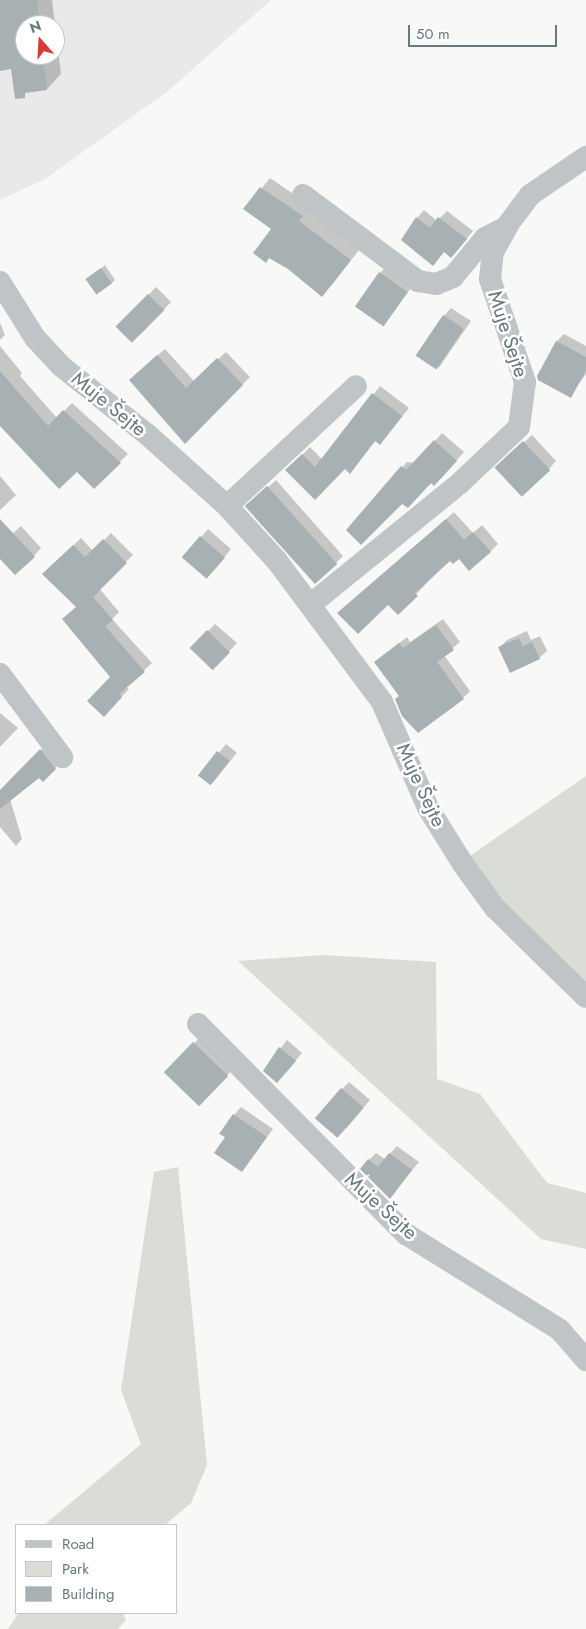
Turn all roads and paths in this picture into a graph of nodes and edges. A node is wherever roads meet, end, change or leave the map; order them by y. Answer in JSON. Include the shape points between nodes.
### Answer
{"nodes":[{"id":1,"x":586,"y":158,"type":"edge"},
{"id":2,"x":304,"y":195,"type":"dead end"},
{"id":3,"x":506,"y":228,"type":"junction"},
{"id":4,"x":0,"y":282,"type":"edge"},
{"id":5,"x":356,"y":386,"type":"dead end"},
{"id":6,"x":227,"y":506,"type":"junction"},
{"id":7,"x":310,"y":605,"type":"junction"},
{"id":8,"x":0,"y":674,"type":"edge"},
{"id":9,"x":62,"y":757,"type":"dead end"},
{"id":10,"x":586,"y":997,"type":"edge"},
{"id":11,"x":198,"y":1024,"type":"dead end"},
{"id":12,"x":586,"y":1360,"type":"edge"}],
"edges":[{"from":1,"to":3,"type":"street","name":"Muje Šejte","via":[[530,195]]},
{"from":2,"to":3,"type":"street","via":[[418,281],[436,284],[453,277],[485,238]]},
{"from":3,"to":7,"type":"street","name":"Muje Šejte","via":[[492,252],[490,279],[526,382],[519,427],[460,482]]},
{"from":4,"to":6,"type":"street","name":"Muje Šejte","via":[[35,338],[61,366],[149,436]]},
{"from":5,"to":6,"type":"street"},
{"from":6,"to":7,"type":"street","name":"Muje Šejte","via":[[277,561]]},
{"from":7,"to":10,"type":"street","name":"Muje Šejte","via":[[382,702],[428,808],[463,864],[495,908]]},
{"from":8,"to":9,"type":"street"},
{"from":11,"to":12,"type":"street","name":"Muje Šejte","via":[[406,1234],[560,1330]]}]}
